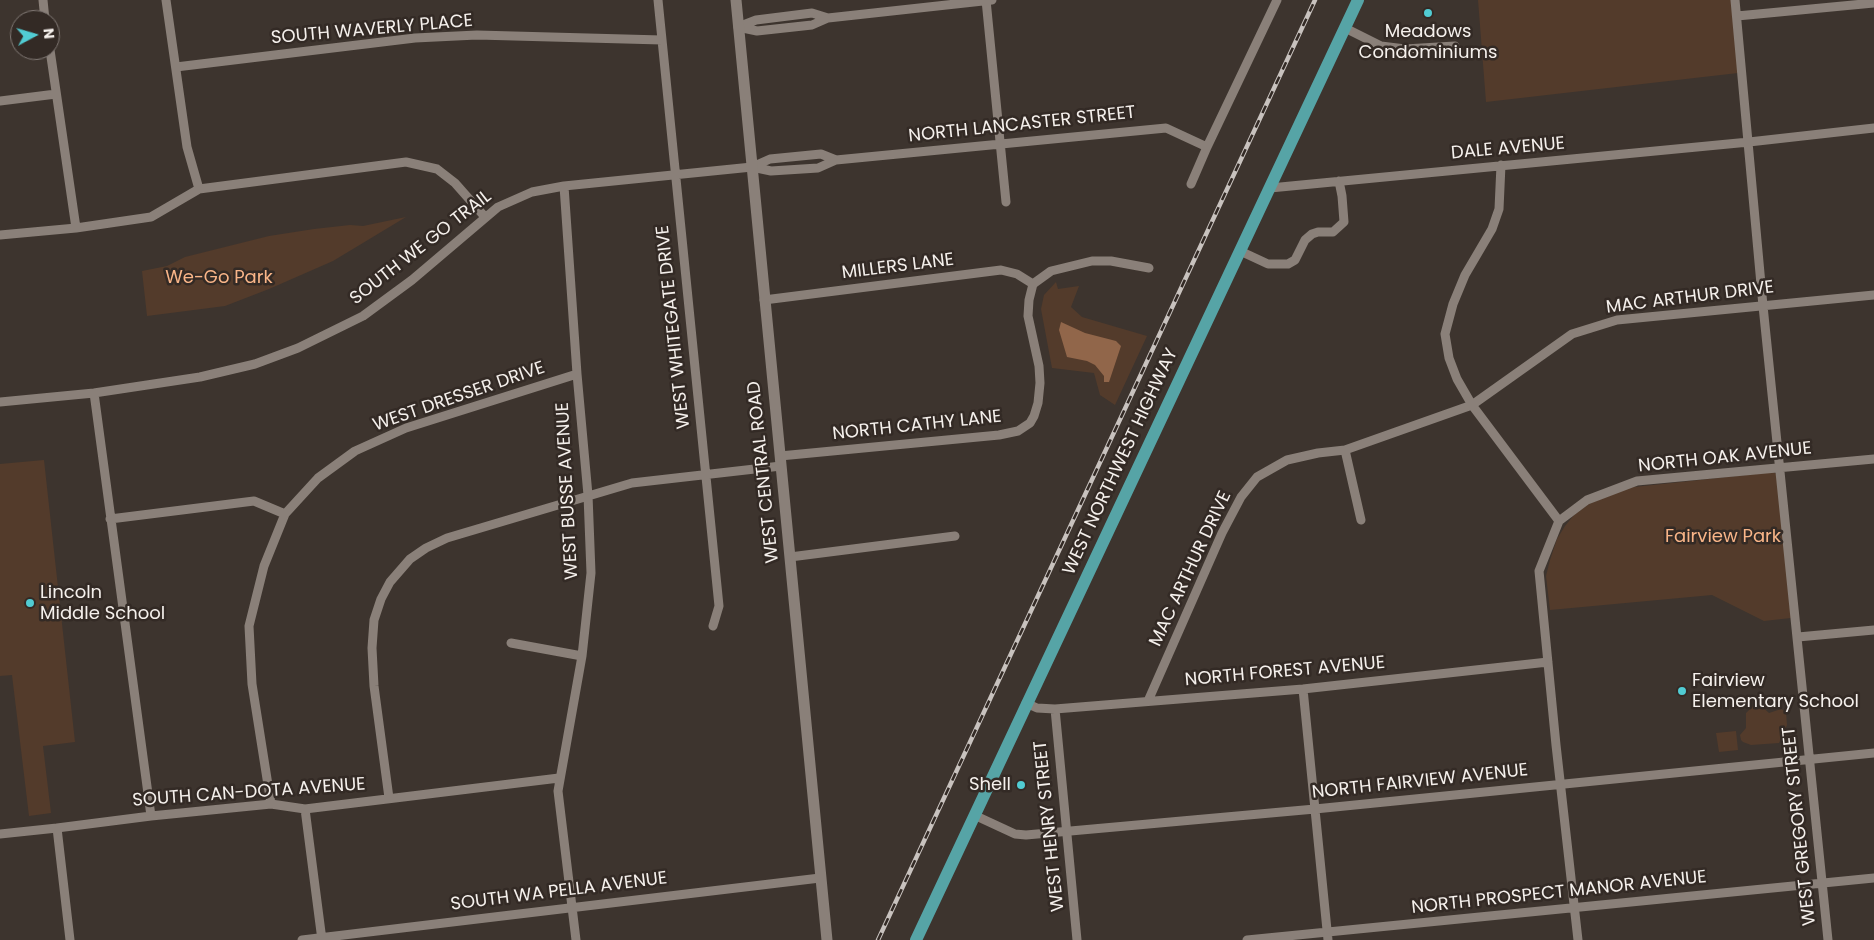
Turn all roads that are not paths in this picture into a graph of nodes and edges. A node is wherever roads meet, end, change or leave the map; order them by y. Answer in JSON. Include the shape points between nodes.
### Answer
{"nodes":[{"id":1,"x":166,"y":0,"type":"edge"},
{"id":2,"x":658,"y":0,"type":"edge"},
{"id":3,"x":736,"y":0,"type":"edge"},
{"id":4,"x":986,"y":0,"type":"edge"},
{"id":5,"x":992,"y":0,"type":"edge"},
{"id":6,"x":1277,"y":0,"type":"edge"},
{"id":7,"x":1358,"y":0,"type":"edge"},
{"id":8,"x":1735,"y":0,"type":"edge"},
{"id":9,"x":1874,"y":2,"type":"edge"},
{"id":10,"x":1737,"y":16,"type":"junction"},
{"id":11,"x":738,"y":27,"type":"junction"},
{"id":12,"x":1345,"y":28,"type":"junction"},
{"id":13,"x":662,"y":40,"type":"junction"},
{"id":14,"x":1455,"y":46,"type":"dead end"},
{"id":15,"x":51,"y":60,"type":"edge"},
{"id":16,"x":176,"y":67,"type":"junction"},
{"id":17,"x":56,"y":94,"type":"junction"},
{"id":18,"x":0,"y":101,"type":"edge"},
{"id":19,"x":1874,"y":128,"type":"edge"},
{"id":20,"x":1749,"y":142,"type":"junction"},
{"id":21,"x":999,"y":143,"type":"junction"},
{"id":22,"x":1207,"y":146,"type":"junction"},
{"id":23,"x":836,"y":160,"type":"junction"},
{"id":24,"x":1501,"y":166,"type":"junction"},
{"id":25,"x":752,"y":167,"type":"junction"},
{"id":26,"x":675,"y":176,"type":"junction"},
{"id":27,"x":1339,"y":181,"type":"junction"},
{"id":28,"x":1191,"y":184,"type":"dead end"},
{"id":29,"x":564,"y":186,"type":"junction"},
{"id":30,"x":1270,"y":188,"type":"junction"},
{"id":31,"x":199,"y":189,"type":"junction"},
{"id":32,"x":1006,"y":202,"type":"dead end"},
{"id":33,"x":485,"y":217,"type":"junction"},
{"id":34,"x":76,"y":228,"type":"junction"},
{"id":35,"x":0,"y":235,"type":"edge"},
{"id":36,"x":1240,"y":251,"type":"junction"},
{"id":37,"x":1148,"y":268,"type":"dead end"},
{"id":38,"x":1033,"y":284,"type":"junction"},
{"id":39,"x":1874,"y":295,"type":"edge"},
{"id":40,"x":764,"y":300,"type":"junction"},
{"id":41,"x":1764,"y":306,"type":"junction"},
{"id":42,"x":577,"y":374,"type":"junction"},
{"id":43,"x":94,"y":393,"type":"junction"},
{"id":44,"x":0,"y":402,"type":"edge"},
{"id":45,"x":1472,"y":406,"type":"junction"},
{"id":46,"x":1345,"y":450,"type":"junction"},
{"id":47,"x":1874,"y":459,"type":"edge"},
{"id":48,"x":781,"y":461,"type":"junction"},
{"id":49,"x":1781,"y":469,"type":"junction"},
{"id":50,"x":706,"y":474,"type":"junction"},
{"id":51,"x":588,"y":495,"type":"junction"},
{"id":52,"x":285,"y":514,"type":"junction"},
{"id":53,"x":110,"y":519,"type":"junction"},
{"id":54,"x":1361,"y":520,"type":"dead end"},
{"id":55,"x":1559,"y":521,"type":"junction"},
{"id":56,"x":955,"y":536,"type":"dead end"},
{"id":57,"x":790,"y":557,"type":"junction"},
{"id":58,"x":713,"y":626,"type":"dead end"},
{"id":59,"x":1874,"y":630,"type":"edge"},
{"id":60,"x":1798,"y":637,"type":"junction"},
{"id":61,"x":511,"y":642,"type":"dead end"},
{"id":62,"x":582,"y":656,"type":"junction"},
{"id":63,"x":1548,"y":662,"type":"junction"},
{"id":64,"x":1303,"y":689,"type":"junction"},
{"id":65,"x":1148,"y":700,"type":"junction"},
{"id":66,"x":1026,"y":703,"type":"junction"},
{"id":67,"x":1055,"y":709,"type":"junction"},
{"id":68,"x":1874,"y":753,"type":"edge"},
{"id":69,"x":1810,"y":760,"type":"junction"},
{"id":70,"x":559,"y":778,"type":"junction"},
{"id":71,"x":1561,"y":784,"type":"junction"},
{"id":72,"x":389,"y":798,"type":"junction"},
{"id":73,"x":271,"y":804,"type":"junction"},
{"id":74,"x":305,"y":809,"type":"junction"},
{"id":75,"x":1315,"y":809,"type":"junction"},
{"id":76,"x":974,"y":815,"type":"junction"},
{"id":77,"x":151,"y":816,"type":"junction"},
{"id":78,"x":57,"y":828,"type":"junction"},
{"id":79,"x":1067,"y":832,"type":"junction"},
{"id":80,"x":0,"y":834,"type":"edge"},
{"id":81,"x":820,"y":878,"type":"junction"},
{"id":82,"x":1874,"y":878,"type":"edge"},
{"id":83,"x":1822,"y":883,"type":"junction"},
{"id":84,"x":572,"y":907,"type":"junction"},
{"id":85,"x":1574,"y":908,"type":"junction"},
{"id":86,"x":1328,"y":936,"type":"edge"},
{"id":87,"x":322,"y":939,"type":"edge"},
{"id":88,"x":70,"y":940,"type":"edge"},
{"id":89,"x":302,"y":940,"type":"edge"},
{"id":90,"x":576,"y":940,"type":"edge"},
{"id":91,"x":827,"y":940,"type":"edge"},
{"id":92,"x":916,"y":940,"type":"edge"},
{"id":93,"x":1077,"y":940,"type":"edge"},
{"id":94,"x":1247,"y":940,"type":"edge"},
{"id":95,"x":1578,"y":940,"type":"edge"},
{"id":96,"x":1828,"y":940,"type":"edge"}],
"edges":[{"from":1,"to":16,"type":"street"},
{"from":2,"to":13,"type":"street"},
{"from":3,"to":11,"type":"main road","name":"WEST CENTRAL ROAD"},
{"from":4,"to":5,"type":"street"},
{"from":4,"to":11,"type":"street","via":[[828,18],[812,13],[756,20]]},
{"from":4,"to":21,"type":"street"},
{"from":6,"to":22,"type":"street"},
{"from":7,"to":12,"type":"main road","name":"WEST NORTHWEST HIGHWAY"},
{"from":8,"to":10,"type":"street","name":"WEST GREGORY STREET"},
{"from":9,"to":10,"type":"street"},
{"from":10,"to":20,"type":"street","name":"WEST GREGORY STREET"},
{"from":11,"to":25,"type":"main road","name":"WEST CENTRAL ROAD"},
{"from":12,"to":14,"type":"street","via":[[1381,46],[1405,49]]},
{"from":12,"to":30,"type":"main road","name":"WEST NORTHWEST HIGHWAY"},
{"from":13,"to":16,"type":"street","name":"SOUTH WAVERLY PLACE","via":[[422,38]]},
{"from":13,"to":26,"type":"street"},
{"from":15,"to":17,"type":"street"},
{"from":16,"to":31,"type":"street","via":[[186,147]]},
{"from":17,"to":18,"type":"street"},
{"from":17,"to":34,"type":"street"},
{"from":19,"to":20,"type":"street","name":"DALE AVENUE"},
{"from":20,"to":24,"type":"street","name":"DALE AVENUE"},
{"from":20,"to":41,"type":"street","name":"WEST GREGORY STREET"},
{"from":21,"to":22,"type":"street","name":"NORTH LANCASTER STREET","via":[[1166,128]]},
{"from":21,"to":23,"type":"street","name":"NORTH LANCASTER STREET"},
{"from":21,"to":32,"type":"street"},
{"from":22,"to":28,"type":"street"},
{"from":23,"to":25,"type":"street","name":"NORTH LANCASTER STREET","via":[[818,168],[771,170]]},
{"from":23,"to":25,"type":"street","name":"NORTH LANCASTER STREET","via":[[821,154],[770,159]]},
{"from":24,"to":27,"type":"street","name":"DALE AVENUE"},
{"from":24,"to":45,"type":"street","via":[[1499,209],[1492,229],[1464,275],[1445,334],[1449,358]]},
{"from":25,"to":26,"type":"street","name":"SOUTH WE GO TRAIL"},
{"from":25,"to":40,"type":"main road","name":"WEST CENTRAL ROAD"},
{"from":26,"to":29,"type":"street","name":"SOUTH WE GO TRAIL"},
{"from":26,"to":50,"type":"street","name":"WEST WHITEGATE DRIVE"},
{"from":27,"to":30,"type":"street","name":"DALE AVENUE"},
{"from":27,"to":36,"type":"street","via":[[1344,222],[1333,232],[1312,234],[1305,240],[1295,260],[1288,264],[1268,264]]},
{"from":29,"to":33,"type":"street","name":"SOUTH WE GO TRAIL","via":[[515,198]]},
{"from":29,"to":42,"type":"street","name":"WEST BUSSE AVENUE"},
{"from":30,"to":36,"type":"main road","name":"WEST NORTHWEST HIGHWAY"},
{"from":31,"to":33,"type":"street","via":[[406,162],[437,169],[455,182]]},
{"from":31,"to":34,"type":"street","via":[[151,217]]},
{"from":33,"to":43,"type":"street","name":"SOUTH WE GO TRAIL","via":[[412,280],[362,316],[298,348],[255,364],[200,377]]},
{"from":34,"to":35,"type":"street"},
{"from":36,"to":66,"type":"main road","name":"WEST NORTHWEST HIGHWAY"},
{"from":37,"to":38,"type":"street","via":[[1092,261],[1051,272]]},
{"from":38,"to":40,"type":"street","name":"MILLERS LANE","via":[[1017,274],[1001,270]]},
{"from":38,"to":48,"type":"street","name":"NORTH CATHY LANE","via":[[1028,316],[1039,366],[1038,403],[1030,422],[1018,431],[999,436]]},
{"from":39,"to":41,"type":"street","name":"MAC ARTHUR DRIVE"},
{"from":40,"to":48,"type":"main road","name":"WEST CENTRAL ROAD"},
{"from":41,"to":45,"type":"street","name":"MAC ARTHUR DRIVE","via":[[1617,320],[1572,334]]},
{"from":41,"to":49,"type":"street","name":"WEST GREGORY STREET"},
{"from":42,"to":51,"type":"street","name":"WEST BUSSE AVENUE"},
{"from":42,"to":52,"type":"street","name":"WEST DRESSER DRIVE","via":[[406,428],[355,451],[318,478]]},
{"from":43,"to":44,"type":"street","name":"SOUTH WE GO TRAIL"},
{"from":43,"to":53,"type":"street"},
{"from":45,"to":46,"type":"street","name":"MAC ARTHUR DRIVE"},
{"from":45,"to":55,"type":"street"},
{"from":46,"to":54,"type":"street"},
{"from":46,"to":65,"type":"street","name":"MAC ARTHUR DRIVE","via":[[1287,460],[1258,477],[1246,490],[1222,534]]},
{"from":47,"to":49,"type":"street","name":"NORTH OAK AVENUE"},
{"from":48,"to":50,"type":"street","name":"NORTH CATHY LANE"},
{"from":48,"to":57,"type":"main road","name":"WEST CENTRAL ROAD"},
{"from":49,"to":55,"type":"street","name":"NORTH OAK AVENUE","via":[[1637,481],[1587,500]]},
{"from":49,"to":60,"type":"street","name":"WEST GREGORY STREET"},
{"from":50,"to":51,"type":"street","name":"NORTH CATHY LANE","via":[[632,483]]},
{"from":50,"to":58,"type":"street","name":"WEST WHITEGATE DRIVE","via":[[719,606]]},
{"from":51,"to":62,"type":"street","name":"WEST BUSSE AVENUE","via":[[591,573]]},
{"from":51,"to":72,"type":"street","name":"NORTH CATHY LANE","via":[[447,538],[410,559],[390,582],[374,620],[372,648]]},
{"from":52,"to":53,"type":"street","via":[[254,501]]},
{"from":52,"to":73,"type":"street","name":"WEST DRESSER DRIVE","via":[[264,566],[249,626],[252,684]]},
{"from":53,"to":77,"type":"street"},
{"from":55,"to":63,"type":"street","via":[[1540,571]]},
{"from":56,"to":57,"type":"street"},
{"from":57,"to":81,"type":"main road","name":"WEST CENTRAL ROAD"},
{"from":59,"to":60,"type":"street"},
{"from":60,"to":69,"type":"street","name":"WEST GREGORY STREET"},
{"from":61,"to":62,"type":"street"},
{"from":62,"to":70,"type":"street","name":"WEST BUSSE AVENUE"},
{"from":63,"to":64,"type":"street","name":"NORTH FOREST AVENUE"},
{"from":63,"to":71,"type":"street"},
{"from":64,"to":65,"type":"street","name":"NORTH FOREST AVENUE"},
{"from":64,"to":75,"type":"street"},
{"from":65,"to":67,"type":"street","name":"NORTH FOREST AVENUE"},
{"from":66,"to":67,"type":"street","name":"NORTH FOREST AVENUE","via":[[1037,708]]},
{"from":66,"to":76,"type":"main road","name":"WEST NORTHWEST HIGHWAY"},
{"from":67,"to":79,"type":"street","name":"WEST HENRY STREET"},
{"from":68,"to":69,"type":"street","name":"NORTH FAIRVIEW AVENUE"},
{"from":69,"to":71,"type":"street","name":"NORTH FAIRVIEW AVENUE"},
{"from":69,"to":83,"type":"street","name":"WEST GREGORY STREET"},
{"from":70,"to":72,"type":"street","name":"SOUTH CAN-DOTA AVENUE"},
{"from":70,"to":84,"type":"street","name":"WEST BUSSE AVENUE"},
{"from":71,"to":75,"type":"street","name":"NORTH FAIRVIEW AVENUE"},
{"from":71,"to":85,"type":"street"},
{"from":72,"to":74,"type":"street","name":"SOUTH CAN-DOTA AVENUE"},
{"from":73,"to":74,"type":"street","name":"SOUTH CAN-DOTA AVENUE"},
{"from":73,"to":77,"type":"street","name":"SOUTH CAN-DOTA AVENUE"},
{"from":74,"to":87,"type":"street"},
{"from":75,"to":79,"type":"street","name":"NORTH FAIRVIEW AVENUE"},
{"from":75,"to":86,"type":"street"},
{"from":76,"to":79,"type":"street","name":"NORTH FAIRVIEW AVENUE","via":[[1021,835]]},
{"from":76,"to":92,"type":"main road","name":"WEST NORTHWEST HIGHWAY"},
{"from":77,"to":78,"type":"street","name":"SOUTH CAN-DOTA AVENUE"},
{"from":78,"to":80,"type":"street","name":"SOUTH CAN-DOTA AVENUE"},
{"from":78,"to":88,"type":"street"},
{"from":79,"to":93,"type":"street","name":"WEST HENRY STREET"},
{"from":81,"to":84,"type":"street","name":"SOUTH WA PELLA AVENUE"},
{"from":81,"to":91,"type":"main road","name":"WEST CENTRAL ROAD"},
{"from":82,"to":83,"type":"street","name":"NORTH PROSPECT MANOR AVENUE"},
{"from":83,"to":85,"type":"street","name":"NORTH PROSPECT MANOR AVENUE"},
{"from":83,"to":96,"type":"street","name":"WEST GREGORY STREET"},
{"from":84,"to":87,"type":"street","name":"SOUTH WA PELLA AVENUE"},
{"from":84,"to":90,"type":"street","name":"WEST BUSSE AVENUE"},
{"from":85,"to":86,"type":"street","name":"NORTH PROSPECT MANOR AVENUE"},
{"from":85,"to":95,"type":"street"},
{"from":86,"to":94,"type":"street","name":"NORTH PROSPECT MANOR AVENUE"},
{"from":87,"to":89,"type":"street","name":"SOUTH WA PELLA AVENUE"}]}
